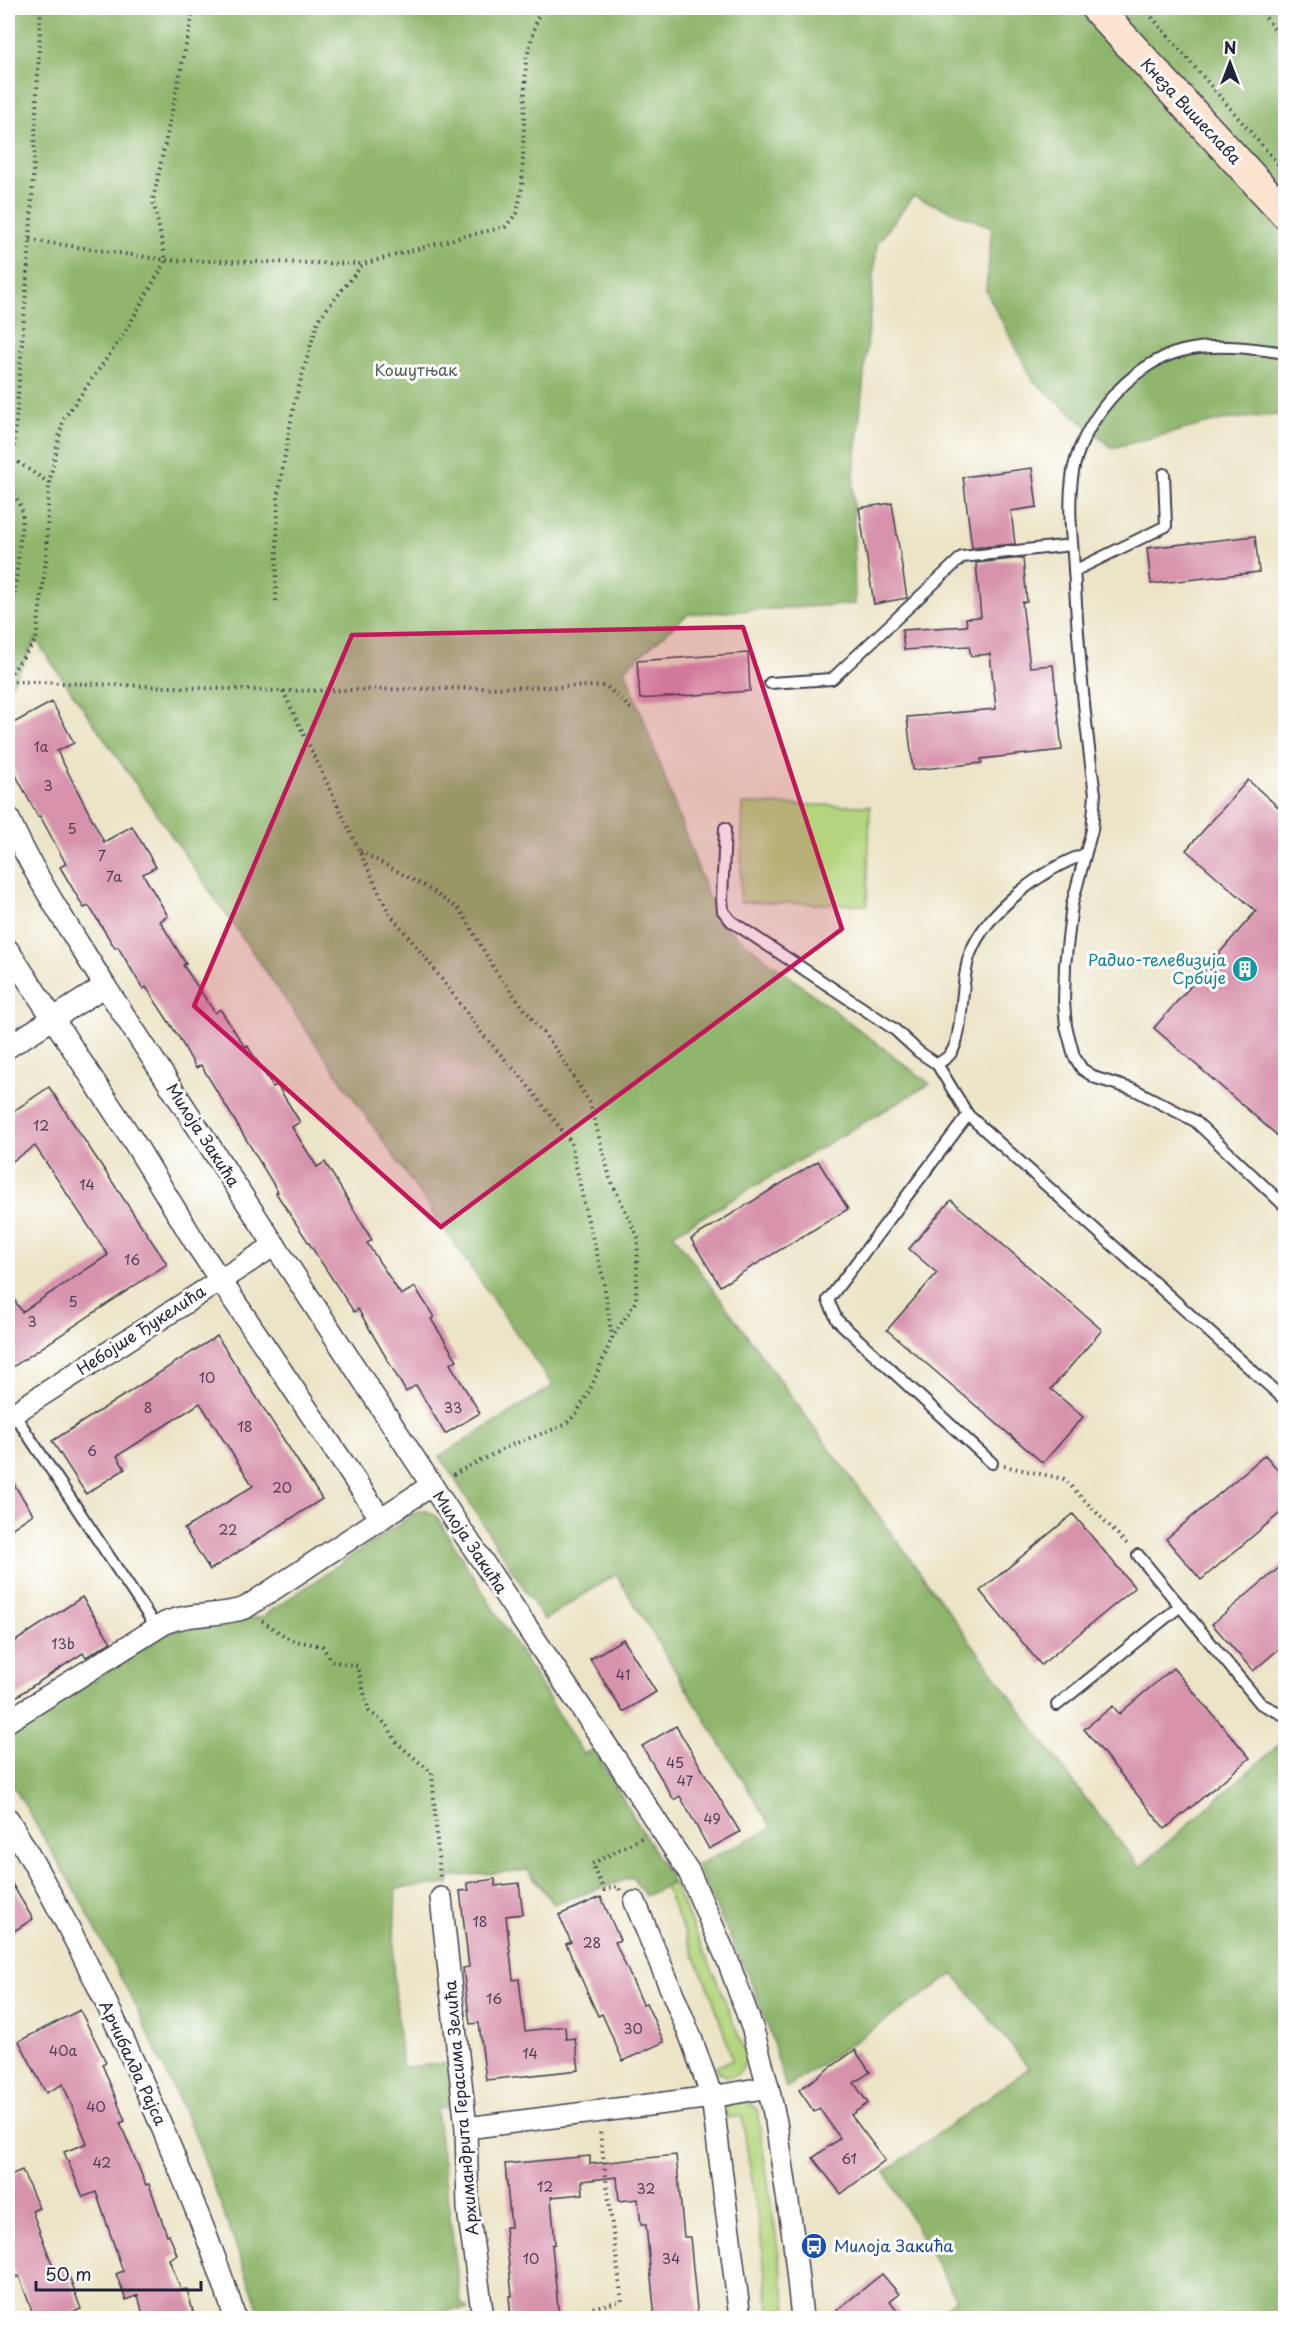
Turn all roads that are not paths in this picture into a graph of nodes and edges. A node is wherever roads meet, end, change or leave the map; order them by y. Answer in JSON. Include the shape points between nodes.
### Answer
{"nodes":[{"id":1,"x":1096,"y":8,"type":"edge"},
{"id":2,"x":1286,"y":214,"type":"edge"},
{"id":3,"x":1286,"y":353,"type":"edge"},
{"id":4,"x":1164,"y":474,"type":"dead end"},
{"id":5,"x":1072,"y":545,"type":"junction"},
{"id":6,"x":1074,"y":571,"type":"junction"},
{"id":7,"x":770,"y":683,"type":"dead end"},
{"id":8,"x":8,"y":817,"type":"edge"},
{"id":9,"x":725,"y":828,"type":"dead end"},
{"id":10,"x":1085,"y":854,"type":"junction"},
{"id":11,"x":8,"y":950,"type":"edge"},
{"id":12,"x":105,"y":986,"type":"junction"},
{"id":13,"x":53,"y":1019,"type":"junction"},
{"id":14,"x":8,"y":1047,"type":"edge"},
{"id":15,"x":937,"y":1064,"type":"junction"},
{"id":16,"x":968,"y":1115,"type":"junction"},
{"id":17,"x":1286,"y":1207,"type":"edge"},
{"id":18,"x":275,"y":1245,"type":"junction"},
{"id":19,"x":220,"y":1279,"type":"junction"},
{"id":20,"x":1286,"y":1401,"type":"edge"},
{"id":21,"x":11,"y":1416,"type":"edge"},
{"id":22,"x":992,"y":1463,"type":"road end"},
{"id":23,"x":432,"y":1485,"type":"junction"},
{"id":24,"x":381,"y":1519,"type":"junction"},
{"id":25,"x":1138,"y":1555,"type":"road end"},
{"id":26,"x":1179,"y":1607,"type":"junction"},
{"id":27,"x":156,"y":1627,"type":"junction"},
{"id":28,"x":1057,"y":1705,"type":"dead end"},
{"id":29,"x":1286,"y":1716,"type":"edge"},
{"id":30,"x":8,"y":1721,"type":"edge"},
{"id":31,"x":8,"y":1819,"type":"edge"},
{"id":32,"x":441,"y":1898,"type":"road end"},
{"id":33,"x":628,"y":1898,"type":"road end"},
{"id":34,"x":768,"y":2087,"type":"junction"},
{"id":35,"x":712,"y":2097,"type":"junction"},
{"id":36,"x":466,"y":2128,"type":"junction"},
{"id":37,"x":235,"y":2319,"type":"edge"},
{"id":38,"x":483,"y":2319,"type":"edge"},
{"id":39,"x":740,"y":2319,"type":"edge"},
{"id":40,"x":802,"y":2319,"type":"edge"}],
"edges":[{"from":1,"to":2,"type":"main road","name":"Кнеза Вишеслава"},
{"from":3,"to":5,"type":"lane","via":[[1230,346],[1181,351],[1157,360],[1131,379],[1101,411],[1077,455],[1070,499]]},
{"from":4,"to":6,"type":"lane","via":[[1166,526]]},
{"from":5,"to":6,"type":"lane"},
{"from":5,"to":7,"type":"lane","via":[[962,556],[832,679]]},
{"from":6,"to":10,"type":"lane","via":[[1079,660],[1095,794],[1095,815]]},
{"from":8,"to":12,"type":"street","name":"Милоја Закића","via":[[26,856]]},
{"from":9,"to":15,"type":"lane","via":[[722,899],[723,911],[731,921],[894,1029]]},
{"from":10,"to":15,"type":"lane","via":[[1032,882],[1006,904],[976,941],[966,967],[957,1041],[952,1053]]},
{"from":10,"to":17,"type":"lane","via":[[1067,933],[1064,983],[1066,1026],[1078,1064],[1096,1078],[1135,1090],[1195,1121]]},
{"from":11,"to":13,"type":"street"},
{"from":12,"to":13,"type":"street"},
{"from":12,"to":18,"type":"street","name":"Милоја Закића"},
{"from":13,"to":14,"type":"street"},
{"from":13,"to":19,"type":"street"},
{"from":15,"to":16,"type":"lane"},
{"from":16,"to":20,"type":"lane"},
{"from":16,"to":22,"type":"lane","via":[[828,1300],[837,1320]]},
{"from":18,"to":19,"type":"street","name":"Небојше Ђукелића"},
{"from":18,"to":23,"type":"street","name":"Милоја Закића"},
{"from":19,"to":21,"type":"street","name":"Небојше Ђукелића"},
{"from":19,"to":24,"type":"street"},
{"from":21,"to":27,"type":"lane"},
{"from":23,"to":24,"type":"street"},
{"from":23,"to":34,"type":"street","name":"Милоја Закића","via":[[689,1872],[728,1961]]},
{"from":24,"to":27,"type":"street","via":[[244,1608],[176,1619]]},
{"from":25,"to":26,"type":"lane"},
{"from":26,"to":28,"type":"lane"},
{"from":26,"to":29,"type":"lane","via":[[1261,1704]]},
{"from":27,"to":30,"type":"street"},
{"from":31,"to":37,"type":"street","name":"Арчибалда Рајса","via":[[128,2048],[205,2231]]},
{"from":32,"to":36,"type":"street","name":"Архимандрита Герасима Зелића"},
{"from":33,"to":35,"type":"street","via":[[691,2038]]},
{"from":34,"to":35,"type":"street"},
{"from":34,"to":40,"type":"street","name":"Милоја Закића","via":[[783,2166]]},
{"from":35,"to":36,"type":"street"},
{"from":35,"to":39,"type":"street"},
{"from":36,"to":38,"type":"street","name":"Архимандрита Герасима Зелића","via":[[468,2209]]}]}
